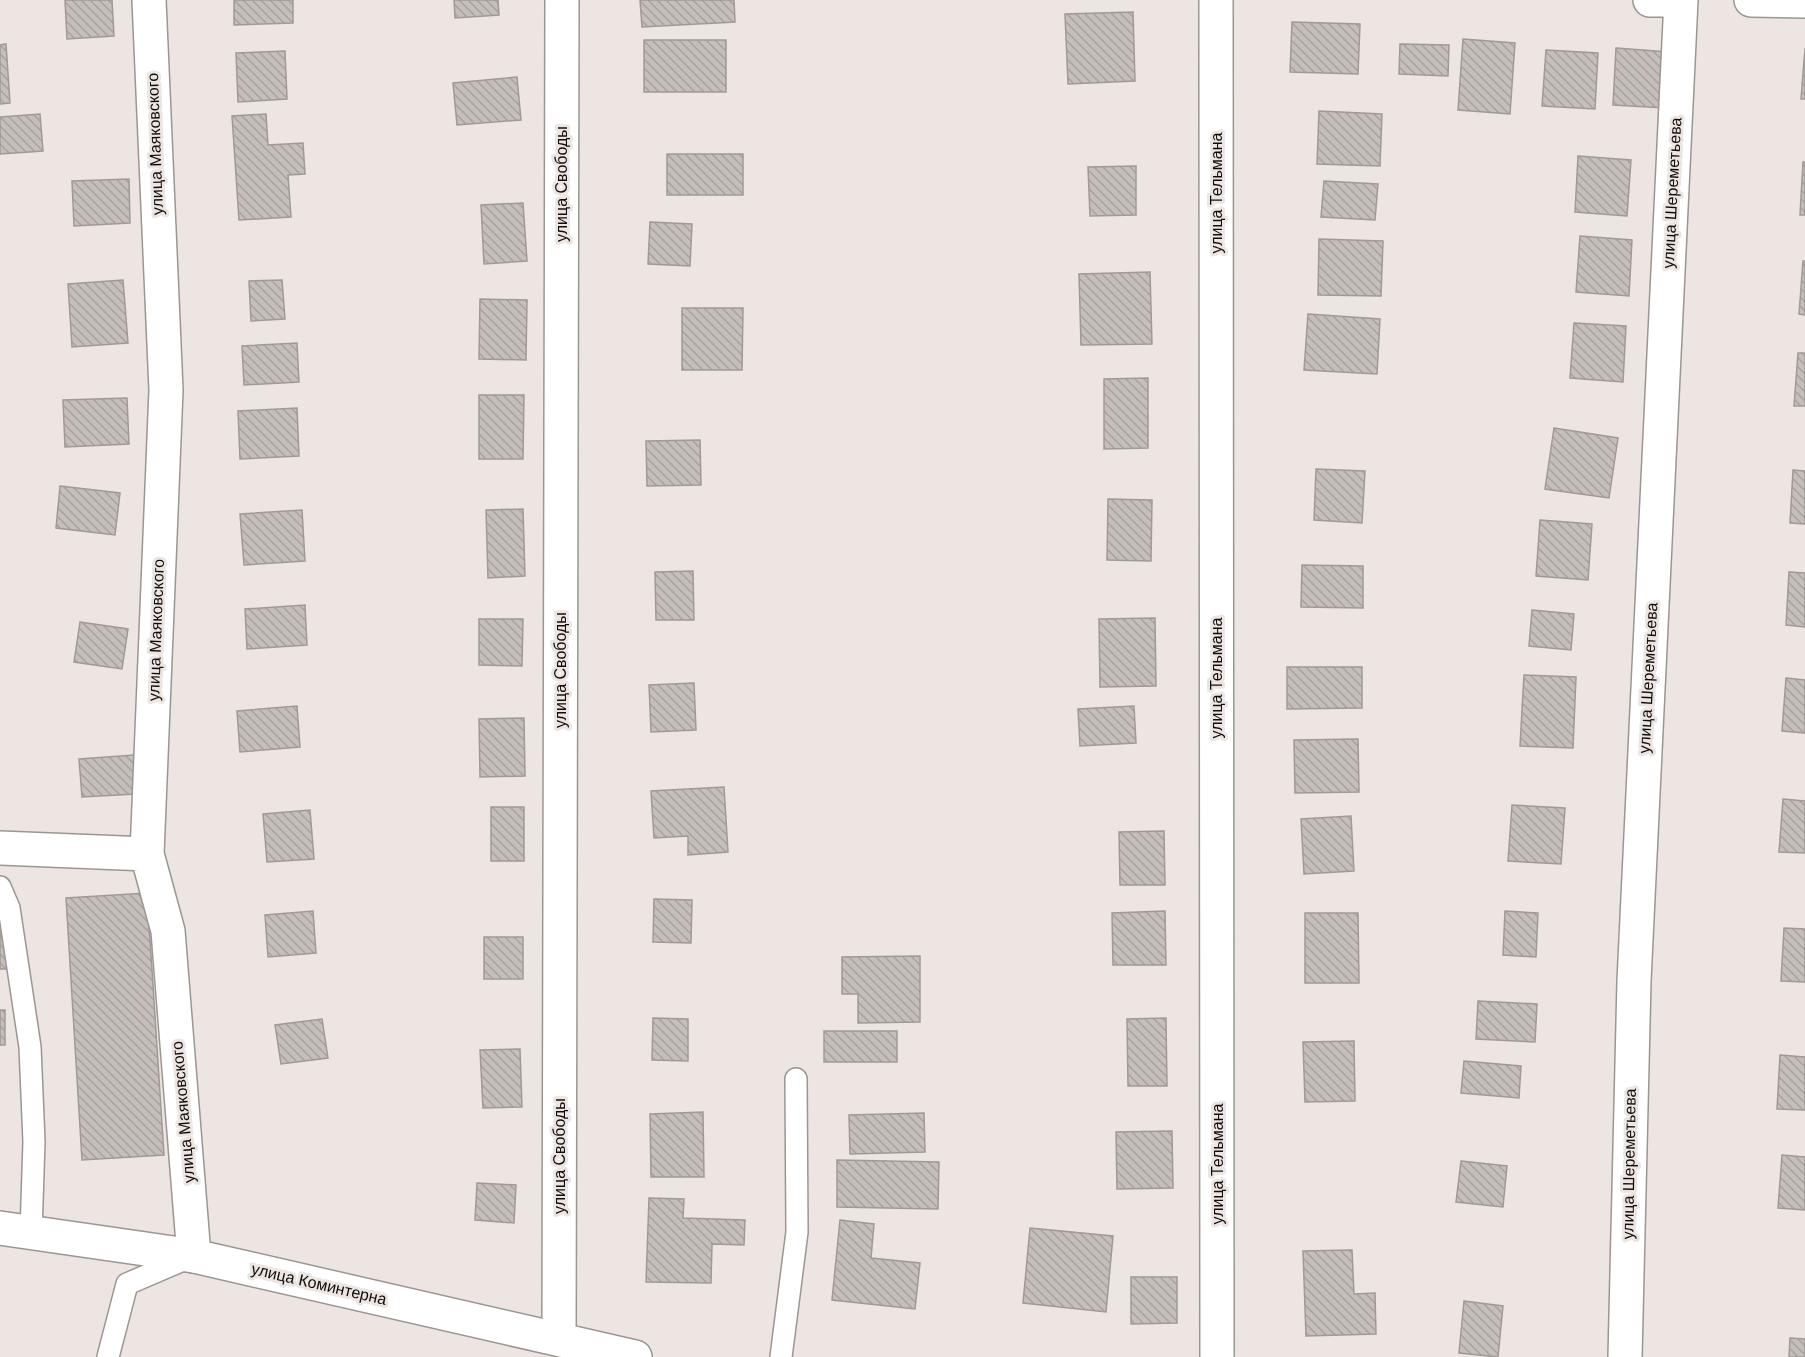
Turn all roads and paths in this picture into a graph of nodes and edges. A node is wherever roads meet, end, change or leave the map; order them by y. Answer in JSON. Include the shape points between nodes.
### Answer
{"nodes":[{"id":1,"x":149,"y":0,"type":"edge"},
{"id":2,"x":562,"y":0,"type":"edge"},
{"id":3,"x":1216,"y":0,"type":"edge"},
{"id":4,"x":1650,"y":0,"type":"edge"},
{"id":5,"x":1665,"y":0,"type":"edge"},
{"id":6,"x":1681,"y":0,"type":"edge"},
{"id":7,"x":1751,"y":0,"type":"edge"},
{"id":8,"x":1805,"y":1,"type":"edge"},
{"id":9,"x":0,"y":848,"type":"edge"},
{"id":10,"x":147,"y":854,"type":"junction"},
{"id":11,"x":0,"y":887,"type":"edge"},
{"id":12,"x":796,"y":1078,"type":"dead end"},
{"id":13,"x":15,"y":1230,"type":"edge"},
{"id":14,"x":194,"y":1256,"type":"junction"},
{"id":15,"x":559,"y":1339,"type":"junction"},
{"id":16,"x":108,"y":1357,"type":"edge"},
{"id":17,"x":635,"y":1357,"type":"edge"},
{"id":18,"x":782,"y":1357,"type":"edge"},
{"id":19,"x":1217,"y":1357,"type":"edge"},
{"id":20,"x":1625,"y":1357,"type":"edge"}],
"edges":[{"from":1,"to":10,"type":"street","name":"улица Маяковского","via":[[166,390]]},
{"from":2,"to":15,"type":"street","name":"улица Свободы"},
{"from":3,"to":19,"type":"street","name":"улица Тельмана"},
{"from":4,"to":5,"type":"street"},
{"from":6,"to":20,"type":"street","name":"улица Шереметьева","via":[[1634,981]]},
{"from":7,"to":8,"type":"street"},
{"from":9,"to":10,"type":"street"},
{"from":10,"to":14,"type":"street","name":"улица Маяковского","via":[[168,930]]},
{"from":11,"to":13,"type":"lane","via":[[9,908],[30,1047],[34,1142]]},
{"from":12,"to":18,"type":"lane","via":[[797,1232]]},
{"from":13,"to":14,"type":"street","name":"улица Коминтерна"},
{"from":14,"to":15,"type":"street","name":"улица Коминтерна"},
{"from":14,"to":16,"type":"lane","via":[[127,1284]]},
{"from":15,"to":17,"type":"street","name":"улица Коминтерна"}]}
